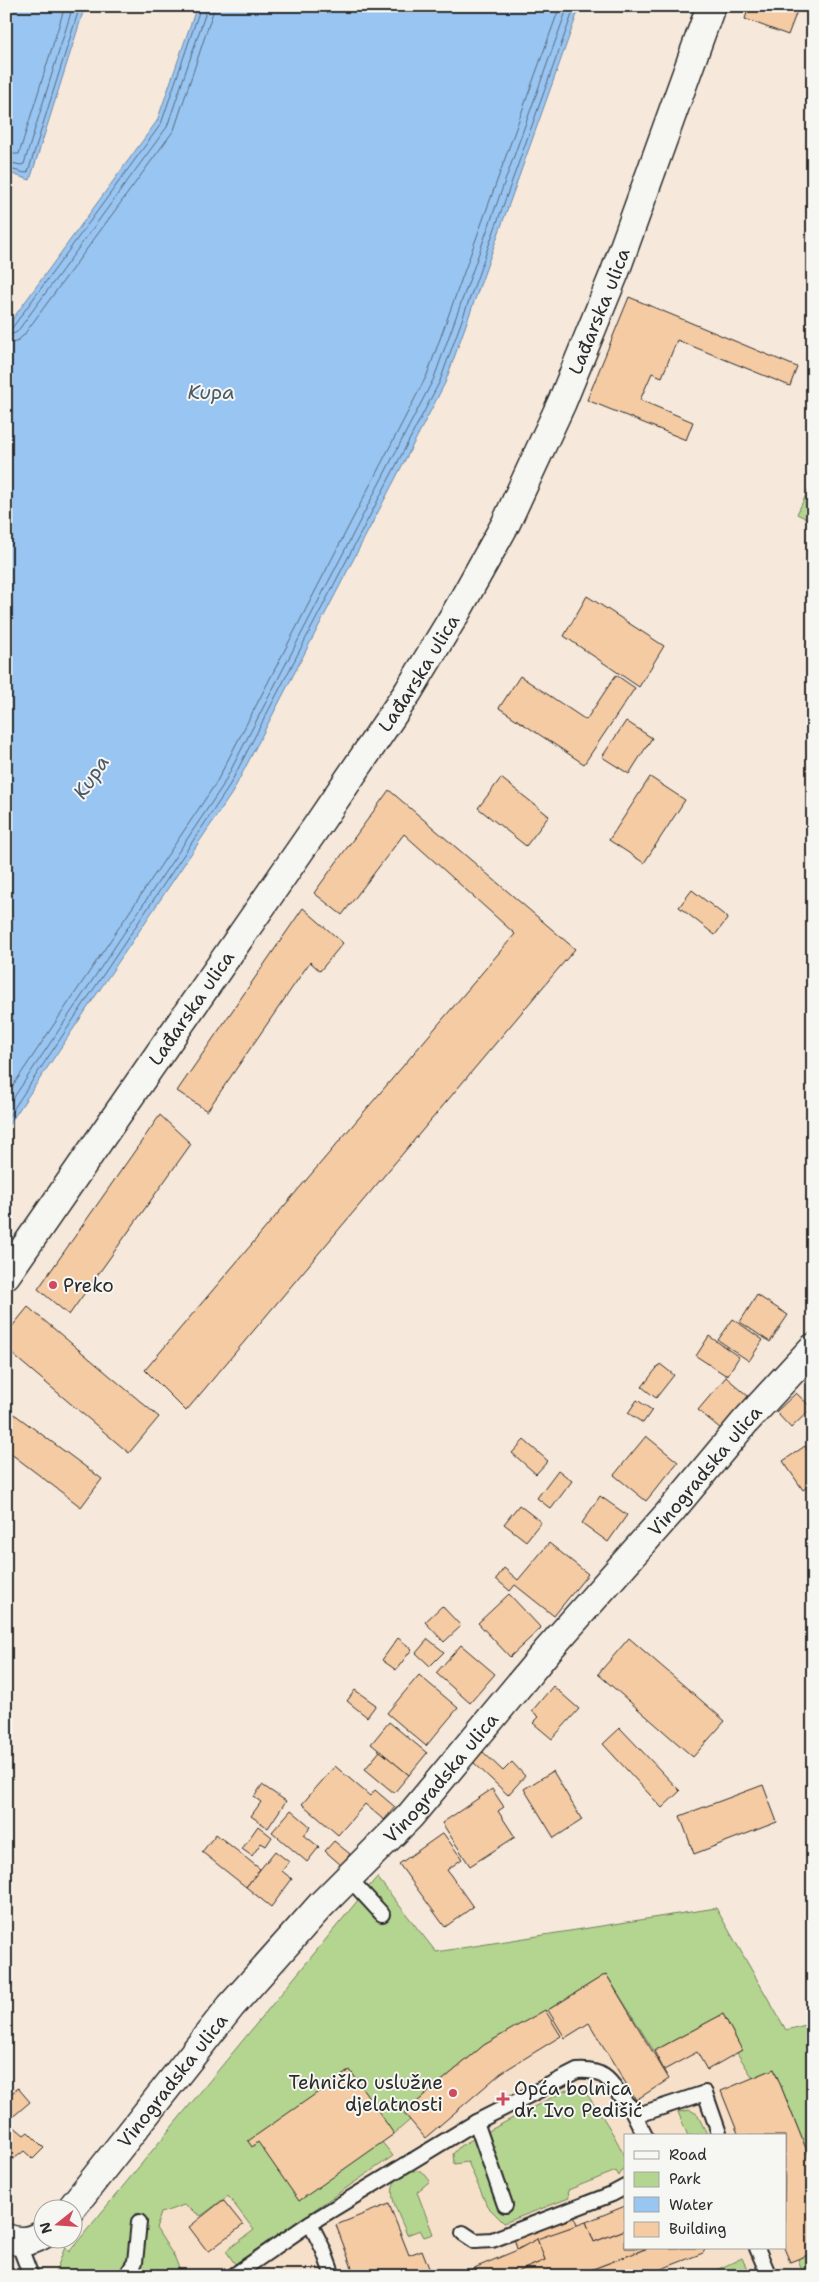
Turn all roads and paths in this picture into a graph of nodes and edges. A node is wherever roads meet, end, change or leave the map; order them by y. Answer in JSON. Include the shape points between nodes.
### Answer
{"nodes":[{"id":1,"x":711,"y":6,"type":"edge"},
{"id":2,"x":6,"y":1275,"type":"edge"},
{"id":3,"x":813,"y":1348,"type":"edge"},
{"id":4,"x":348,"y":1878,"type":"junction"},
{"id":5,"x":382,"y":1914,"type":"dead end"},
{"id":6,"x":632,"y":2110,"type":"junction"},
{"id":7,"x":476,"y":2122,"type":"junction"},
{"id":8,"x":644,"y":2134,"type":"edge"},
{"id":9,"x":719,"y":2134,"type":"edge"},
{"id":10,"x":624,"y":2188,"type":"edge"},
{"id":11,"x":78,"y":2200,"type":"edge"},
{"id":12,"x":505,"y":2205,"type":"dead end"},
{"id":13,"x":139,"y":2222,"type":"dead end"},
{"id":14,"x":310,"y":2223,"type":"junction"},
{"id":15,"x":463,"y":2233,"type":"dead end"},
{"id":16,"x":22,"y":2239,"type":"edge"},
{"id":17,"x":758,"y":2250,"type":"edge"},
{"id":18,"x":31,"y":2276,"type":"edge"},
{"id":19,"x":126,"y":2276,"type":"edge"},
{"id":20,"x":233,"y":2276,"type":"edge"},
{"id":21,"x":333,"y":2276,"type":"edge"},
{"id":22,"x":769,"y":2276,"type":"edge"}],
"edges":[{"from":1,"to":2,"type":"street","name":"Lađarska ulica","via":[[625,244],[565,394],[506,523],[458,611],[408,692]]},
{"from":3,"to":4,"type":"street","name":"Vinogradska ulica","via":[[548,1650],[410,1816]]},
{"from":4,"to":5,"type":"lane"},
{"from":4,"to":11,"type":"street","name":"Vinogradska ulica","via":[[231,2006]]},
{"from":6,"to":7,"type":"lane","via":[[604,2074],[577,2070]]},
{"from":6,"to":8,"type":"lane"},
{"from":6,"to":9,"type":"lane","via":[[641,2114],[652,2112],[705,2093]]},
{"from":7,"to":12,"type":"lane"},
{"from":7,"to":14,"type":"lane"},
{"from":10,"to":15,"type":"lane","via":[[501,2237],[481,2242]]},
{"from":13,"to":19,"type":"lane","via":[[135,2262]]},
{"from":14,"to":20,"type":"lane"},
{"from":14,"to":21,"type":"lane"},
{"from":16,"to":18,"type":"lane"},
{"from":17,"to":22,"type":"lane"}]}
